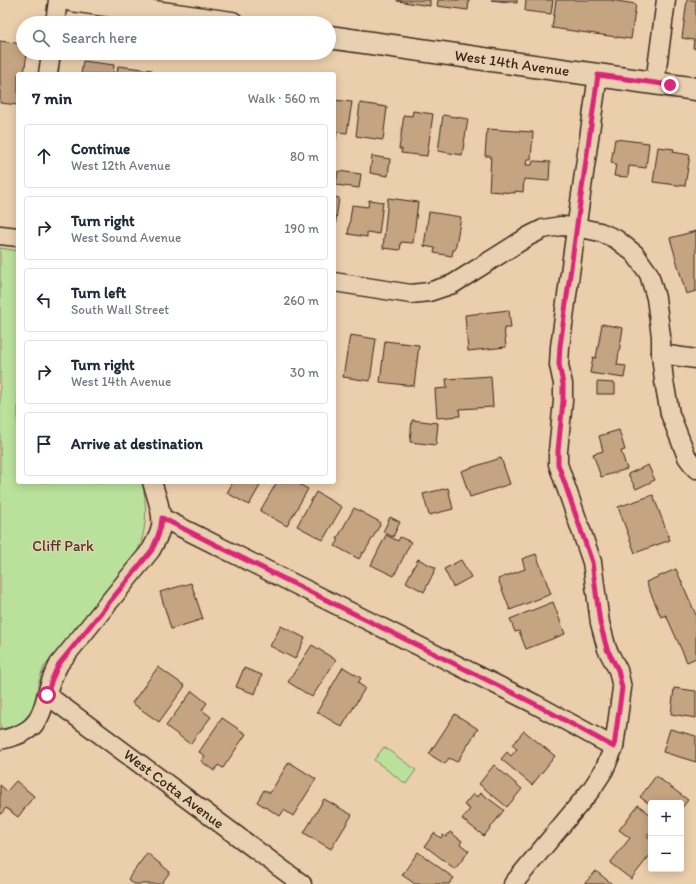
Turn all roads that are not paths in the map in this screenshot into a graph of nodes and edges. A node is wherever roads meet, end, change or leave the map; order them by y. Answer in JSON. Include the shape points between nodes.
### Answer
{"nodes":[{"id":1,"x":58,"y":0,"type":"edge"},
{"id":2,"x":71,"y":0,"type":"edge"},
{"id":3,"x":666,"y":0,"type":"edge"},
{"id":4,"x":56,"y":16,"type":"edge"},
{"id":5,"x":183,"y":16,"type":"edge"},
{"id":6,"x":336,"y":38,"type":"edge"},
{"id":7,"x":50,"y":60,"type":"edge"},
{"id":8,"x":48,"y":72,"type":"edge"},
{"id":9,"x":598,"y":75,"type":"junction"},
{"id":10,"x":655,"y":83,"type":"junction"},
{"id":11,"x":696,"y":89,"type":"edge"},
{"id":12,"x":576,"y":227,"type":"junction"},
{"id":13,"x":0,"y":234,"type":"edge"},
{"id":14,"x":16,"y":237,"type":"edge"},
{"id":15,"x":336,"y":282,"type":"edge"},
{"id":16,"x":661,"y":354,"type":"junction"},
{"id":17,"x":696,"y":359,"type":"edge"},
{"id":18,"x":696,"y":469,"type":"edge"},
{"id":19,"x":153,"y":484,"type":"edge"},
{"id":20,"x":162,"y":518,"type":"junction"},
{"id":21,"x":47,"y":695,"type":"junction"},
{"id":22,"x":0,"y":740,"type":"edge"},
{"id":23,"x":614,"y":747,"type":"junction"},
{"id":24,"x":302,"y":884,"type":"edge"},
{"id":25,"x":513,"y":884,"type":"edge"}],
"edges":[{"from":1,"to":4,"type":"street"},
{"from":2,"to":5,"type":"street"},
{"from":3,"to":10,"type":"street"},
{"from":6,"to":9,"type":"street","name":"West 14th Avenue"},
{"from":7,"to":8,"type":"street"},
{"from":9,"to":10,"type":"street","name":"West 14th Avenue"},
{"from":9,"to":12,"type":"street"},
{"from":10,"to":11,"type":"street","name":"West 14th Avenue"},
{"from":12,"to":15,"type":"street","via":[[543,229],[453,284],[430,292],[411,294]]},
{"from":12,"to":16,"type":"street","via":[[616,238],[635,254],[649,274],[656,298]]},
{"from":12,"to":23,"type":"street","via":[[560,346],[563,401],[558,464],[592,562],[600,623],[622,688]]},
{"from":13,"to":14,"type":"street"},
{"from":16,"to":17,"type":"street"},
{"from":16,"to":18,"type":"street","via":[[670,414],[687,457]]},
{"from":19,"to":20,"type":"street"},
{"from":20,"to":21,"type":"street","via":[[162,527],[152,550],[59,664]]},
{"from":20,"to":23,"type":"street","via":[[535,704]]},
{"from":21,"to":22,"type":"street","via":[[40,717],[32,727],[21,734]]},
{"from":21,"to":24,"type":"street","name":"West Cotta Avenue"},
{"from":23,"to":25,"type":"street","via":[[604,770],[591,790]]}]}
